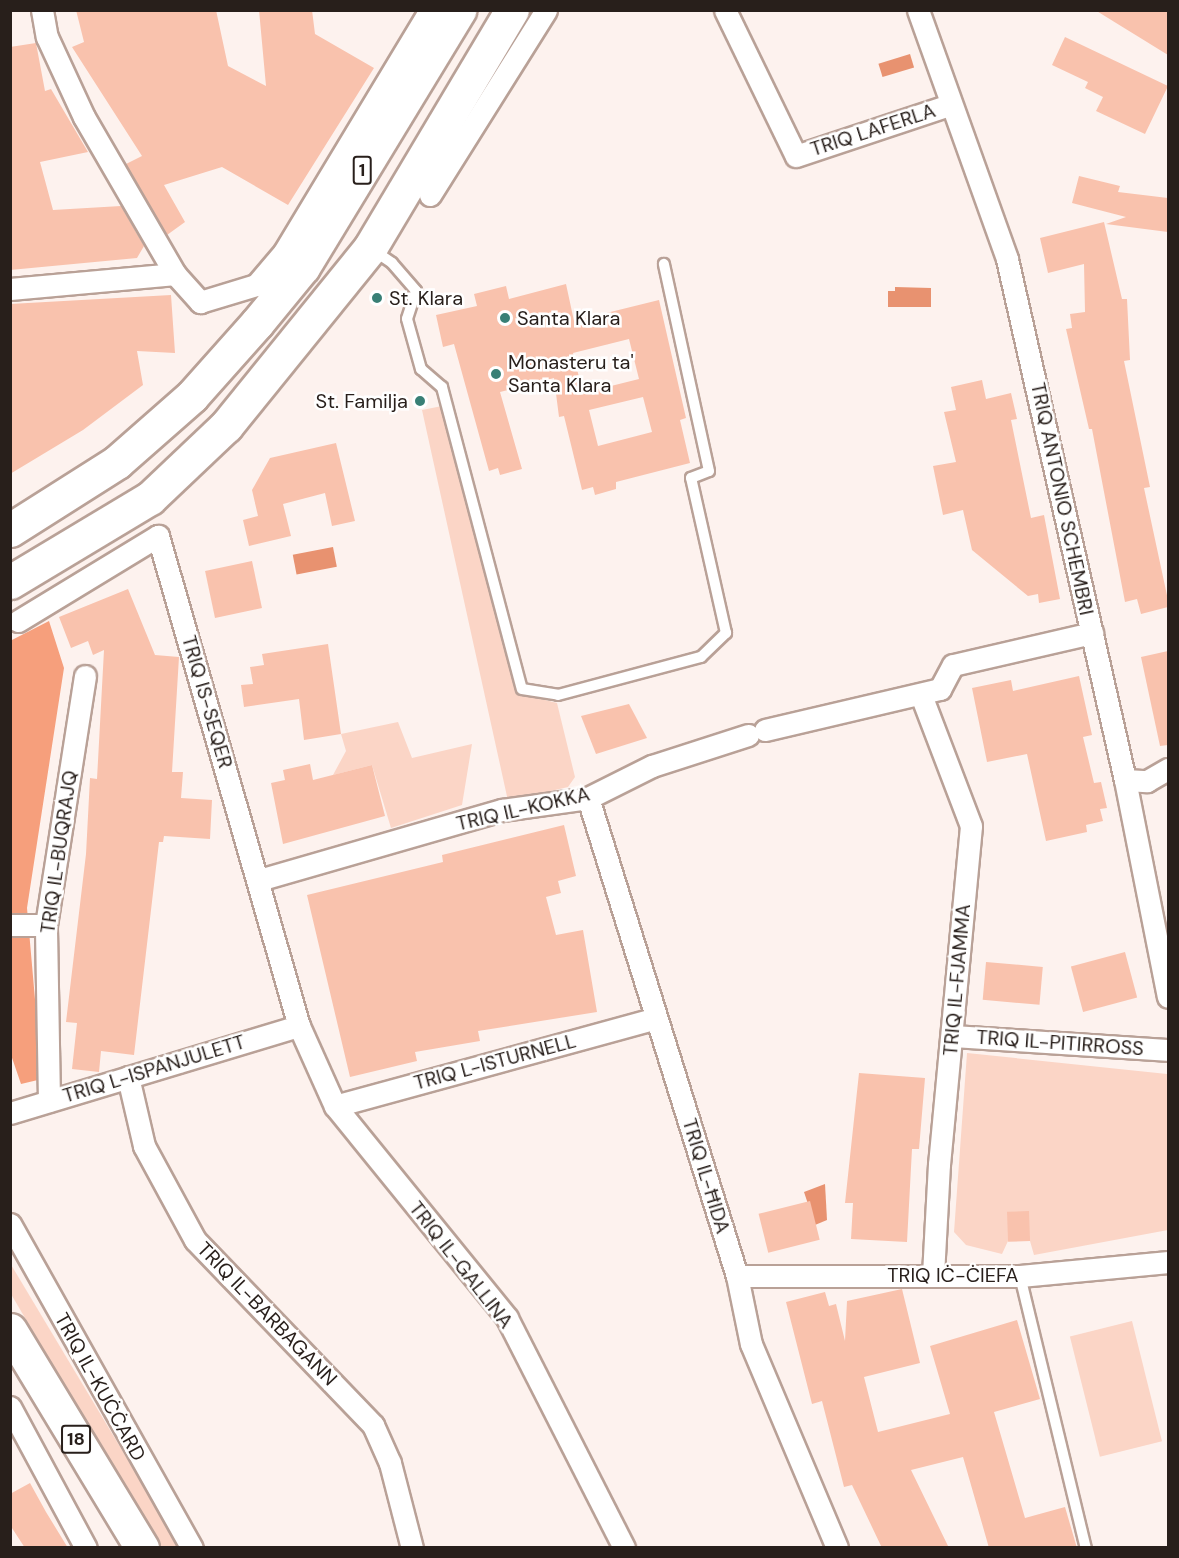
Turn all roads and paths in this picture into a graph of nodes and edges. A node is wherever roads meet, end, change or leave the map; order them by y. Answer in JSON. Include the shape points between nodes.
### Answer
{"nodes":[{"id":1,"x":42,"y":10,"type":"edge"},
{"id":2,"x":430,"y":10,"type":"edge"},
{"id":3,"x":459,"y":10,"type":"edge"},
{"id":4,"x":513,"y":10,"type":"edge"},
{"id":5,"x":546,"y":10,"type":"edge"},
{"id":6,"x":725,"y":10,"type":"edge"},
{"id":7,"x":918,"y":10,"type":"edge"},
{"id":8,"x":950,"y":105,"type":"junction"},
{"id":9,"x":430,"y":195,"type":"dead end"},
{"id":10,"x":370,"y":248,"type":"junction"},
{"id":11,"x":293,"y":259,"type":"junction"},
{"id":12,"x":663,"y":264,"type":"dead end"},
{"id":13,"x":175,"y":274,"type":"junction"},
{"id":14,"x":10,"y":289,"type":"edge"},
{"id":15,"x":10,"y":530,"type":"edge"},
{"id":16,"x":10,"y":582,"type":"edge"},
{"id":17,"x":18,"y":621,"type":"dead end"},
{"id":18,"x":1092,"y":633,"type":"junction"},
{"id":19,"x":85,"y":675,"type":"dead end"},
{"id":20,"x":921,"y":695,"type":"junction"},
{"id":21,"x":1168,"y":769,"type":"edge"},
{"id":22,"x":1125,"y":780,"type":"junction"},
{"id":23,"x":588,"y":798,"type":"junction"},
{"id":24,"x":259,"y":880,"type":"junction"},
{"id":25,"x":10,"y":925,"type":"edge"},
{"id":26,"x":46,"y":925,"type":"junction"},
{"id":27,"x":1168,"y":997,"type":"edge"},
{"id":28,"x":656,"y":1018,"type":"junction"},
{"id":29,"x":299,"y":1026,"type":"junction"},
{"id":30,"x":952,"y":1036,"type":"junction"},
{"id":31,"x":1168,"y":1050,"type":"edge"},
{"id":32,"x":128,"y":1077,"type":"junction"},
{"id":33,"x":49,"y":1101,"type":"junction"},
{"id":34,"x":334,"y":1106,"type":"junction"},
{"id":35,"x":10,"y":1113,"type":"edge"},
{"id":36,"x":10,"y":1224,"type":"edge"},
{"id":37,"x":1168,"y":1262,"type":"edge"},
{"id":38,"x":933,"y":1274,"type":"junction"},
{"id":39,"x":737,"y":1276,"type":"junction"},
{"id":40,"x":1020,"y":1276,"type":"junction"},
{"id":41,"x":10,"y":1330,"type":"edge"},
{"id":42,"x":10,"y":1407,"type":"edge"},
{"id":43,"x":86,"y":1548,"type":"edge"},
{"id":44,"x":142,"y":1548,"type":"edge"},
{"id":45,"x":192,"y":1548,"type":"edge"},
{"id":46,"x":412,"y":1548,"type":"edge"},
{"id":47,"x":624,"y":1548,"type":"edge"},
{"id":48,"x":837,"y":1548,"type":"edge"},
{"id":49,"x":1086,"y":1548,"type":"edge"}],
"edges":[{"from":1,"to":13,"type":"street","via":[[47,37],[84,117]]},
{"from":2,"to":11,"type":"street"},
{"from":3,"to":11,"type":"main road","number":"1"},
{"from":4,"to":10,"type":"main road"},
{"from":5,"to":9,"type":"street"},
{"from":6,"to":8,"type":"street","name":"TRIQ LAFERLA","via":[[796,156]]},
{"from":7,"to":8,"type":"street","name":"TRIQ ANTONIO SCHEMBRI"},
{"from":8,"to":18,"type":"street","name":"TRIQ ANTONIO SCHEMBRI","via":[[1007,259]]},
{"from":10,"to":12,"type":"lane","via":[[393,263],[416,291],[406,315],[421,369],[442,387],[522,689],[558,696],[700,657],[726,633],[691,478],[709,471]]},
{"from":10,"to":16,"type":"main road","via":[[226,426],[150,498]]},
{"from":11,"to":13,"type":"street","via":[[256,285],[200,302]]},
{"from":11,"to":15,"type":"main road","number":"1","via":[[257,323],[192,396],[117,462]]},
{"from":13,"to":14,"type":"street"},
{"from":17,"to":24,"type":"street","name":"TRIQ IS-SEQER","via":[[158,536]]},
{"from":18,"to":20,"type":"street","name":"TRIQ IL-KOKKA","via":[[953,665],[940,689]]},
{"from":18,"to":22,"type":"street","name":"TRIQ ANTONIO SCHEMBRI"},
{"from":19,"to":26,"type":"street","name":"TRIQ IL-BUQRAJQ"},
{"from":20,"to":23,"type":"street","name":"TRIQ IL-KOKKA","via":[[757,733],[652,766]]},
{"from":20,"to":30,"type":"street","name":"TRIQ IL-FJAMMA","via":[[971,826]]},
{"from":21,"to":22,"type":"street","via":[[1147,781]]},
{"from":22,"to":27,"type":"street","name":"TRIQ ANTONIO SCHEMBRI"},
{"from":23,"to":24,"type":"street","name":"TRIQ IL-KOKKA","via":[[502,810]]},
{"from":23,"to":28,"type":"street","name":"TRIQ IL-ĦIDA"},
{"from":24,"to":29,"type":"street","name":"TRIQ IS-SEQER"},
{"from":25,"to":26,"type":"street"},
{"from":26,"to":33,"type":"street","name":"TRIQ IL-BUQRAJQ"},
{"from":28,"to":34,"type":"street","name":"TRIQ L-ISTURNELL"},
{"from":28,"to":39,"type":"street","name":"TRIQ IL-ĦIDA"},
{"from":29,"to":32,"type":"street","name":"TRIQ L-ISPANJULETT"},
{"from":29,"to":34,"type":"street","name":"TRIQ IL-GALLINA"},
{"from":30,"to":31,"type":"street","name":"TRIQ IL-PITIRROSS"},
{"from":30,"to":38,"type":"street","name":"TRIQ IL-FJAMMA"},
{"from":32,"to":33,"type":"street","name":"TRIQ L-ISPANJULETT"},
{"from":32,"to":46,"type":"street","name":"TRIQ IL-BARBAGANN","via":[[144,1146],[195,1240],[373,1425],[390,1463]]},
{"from":33,"to":35,"type":"street","name":"TRIQ L-ISPANJULETT"},
{"from":34,"to":47,"type":"street","name":"TRIQ IL-GALLINA","via":[[507,1318]]},
{"from":36,"to":45,"type":"street","name":"TRIQ IL-KUĊĊARD"},
{"from":37,"to":40,"type":"street","name":"TRIQ IĊ-ĊIEFA"},
{"from":38,"to":39,"type":"street","name":"TRIQ IĊ-ĊIEFA"},
{"from":38,"to":40,"type":"street","name":"TRIQ IĊ-ĊIEFA"},
{"from":39,"to":48,"type":"street","name":"TRIQ IL-ĦIDA","via":[[751,1344],[766,1386]]},
{"from":40,"to":49,"type":"lane"},
{"from":41,"to":44,"type":"main road","number":"18"},
{"from":42,"to":43,"type":"street"}]}
